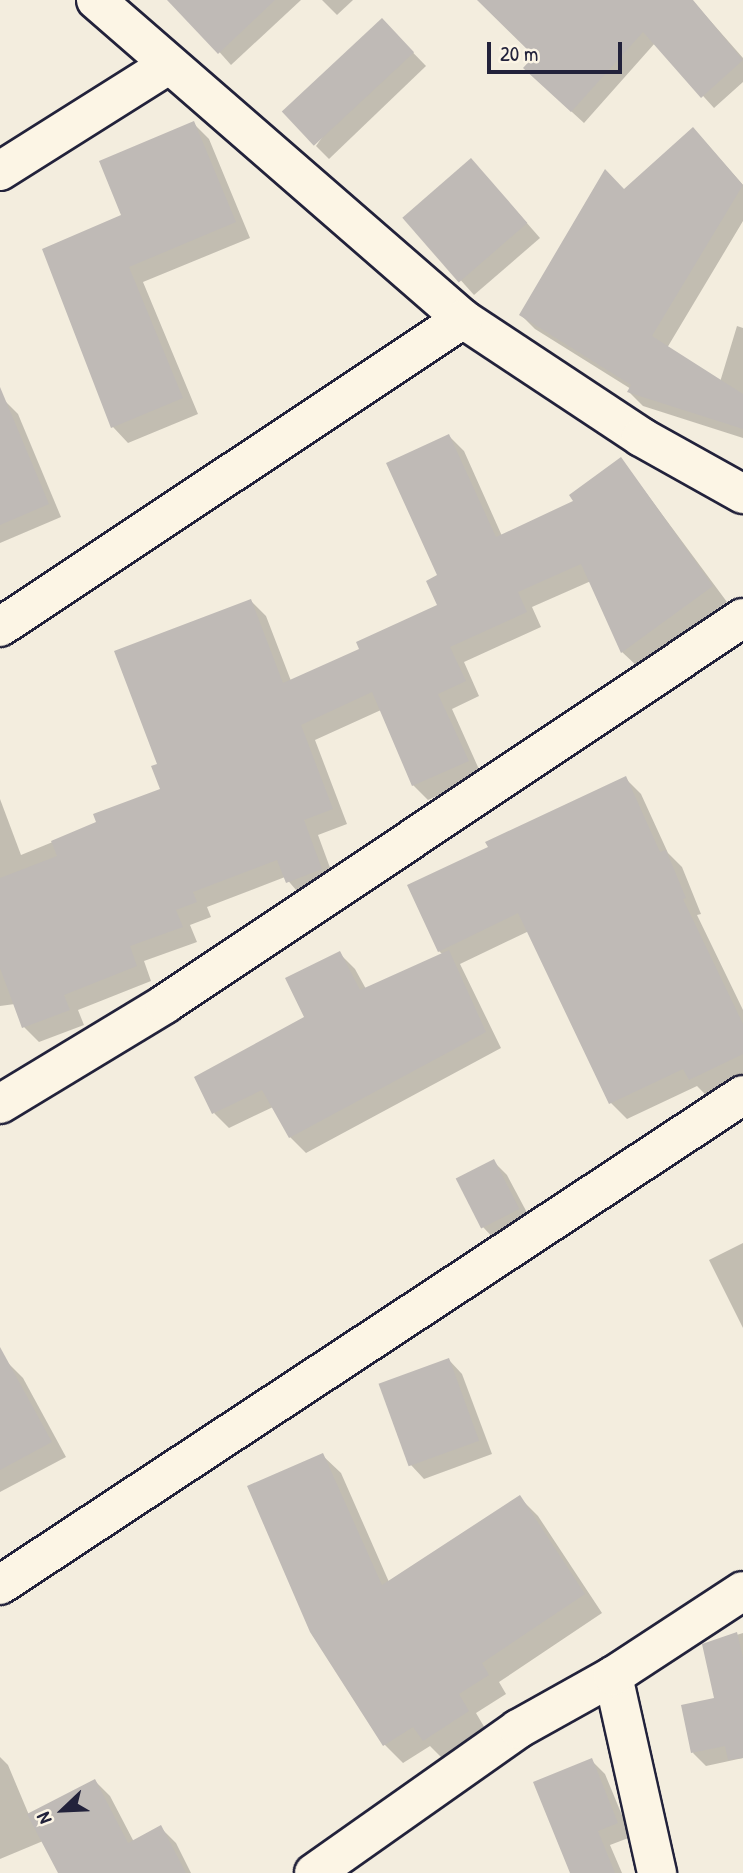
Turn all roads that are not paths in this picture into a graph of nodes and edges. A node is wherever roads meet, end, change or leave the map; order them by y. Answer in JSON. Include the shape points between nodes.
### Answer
{"nodes":[{"id":1,"x":96,"y":0,"type":"edge"},
{"id":2,"x":167,"y":66,"type":"junction"},
{"id":3,"x":0,"y":171,"type":"edge"},
{"id":4,"x":463,"y":319,"type":"junction"},
{"id":5,"x":743,"y":494,"type":"edge"},
{"id":6,"x":743,"y":618,"type":"edge"},
{"id":7,"x":0,"y":627,"type":"edge"},
{"id":8,"x":743,"y":1095,"type":"edge"},
{"id":9,"x":0,"y":1104,"type":"edge"},
{"id":10,"x":0,"y":1585,"type":"edge"},
{"id":11,"x":743,"y":1591,"type":"edge"},
{"id":12,"x":613,"y":1676,"type":"junction"},
{"id":13,"x":314,"y":1873,"type":"edge"},
{"id":14,"x":657,"y":1873,"type":"edge"}],
"edges":[{"from":1,"to":2,"type":"street"},
{"from":2,"to":3,"type":"street"},
{"from":2,"to":4,"type":"street"},
{"from":4,"to":5,"type":"street","via":[[642,437]]},
{"from":4,"to":7,"type":"street"},
{"from":6,"to":9,"type":"street","via":[[165,1004]]},
{"from":8,"to":10,"type":"street"},
{"from":11,"to":12,"type":"street"},
{"from":12,"to":13,"type":"street","via":[[518,1730]]},
{"from":12,"to":14,"type":"street"}]}
